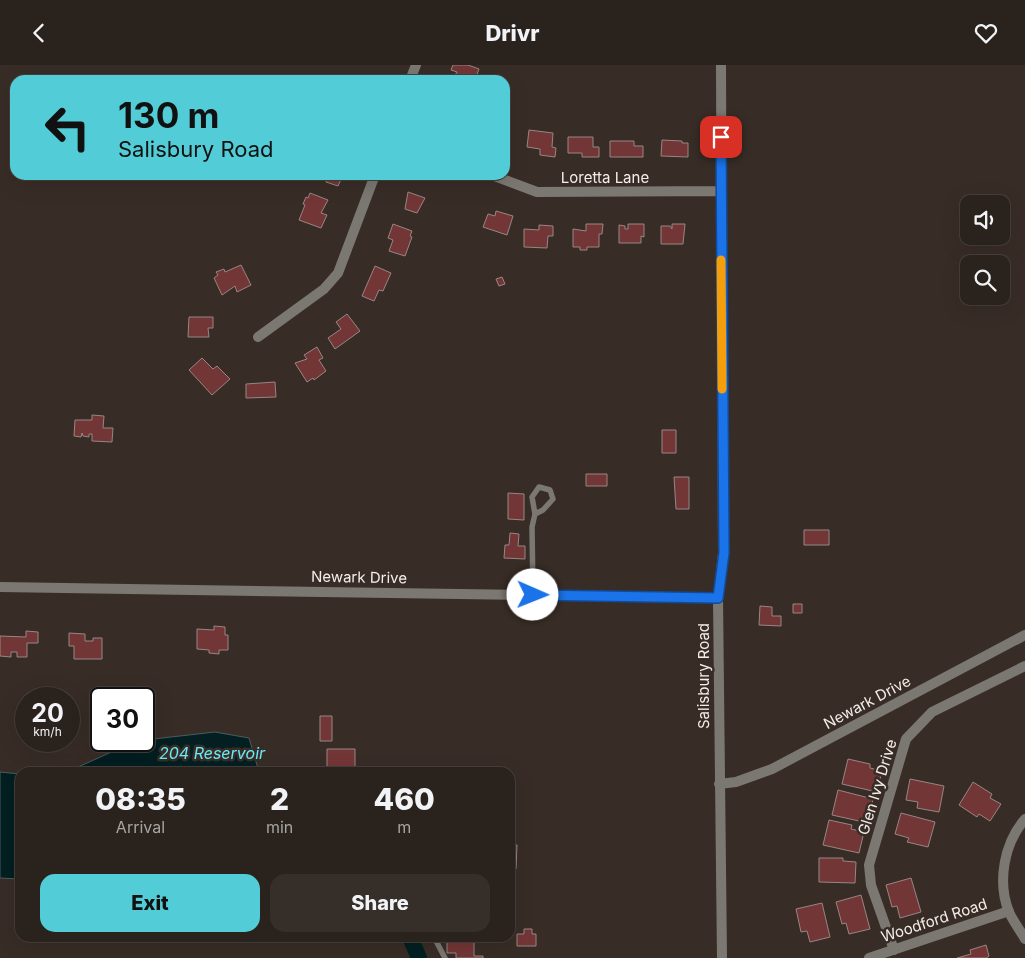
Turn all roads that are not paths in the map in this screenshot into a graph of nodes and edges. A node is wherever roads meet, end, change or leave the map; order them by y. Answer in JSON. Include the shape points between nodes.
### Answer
{"nodes":[{"id":1,"x":721,"y":65,"type":"edge"},
{"id":2,"x":373,"y":180,"type":"edge"},
{"id":3,"x":505,"y":180,"type":"edge"},
{"id":4,"x":720,"y":191,"type":"junction"},
{"id":5,"x":258,"y":337,"type":"dead end"},
{"id":6,"x":534,"y":513,"type":"junction"},
{"id":7,"x":0,"y":587,"type":"edge"},
{"id":8,"x":533,"y":595,"type":"junction"},
{"id":9,"x":718,"y":598,"type":"junction"},
{"id":10,"x":1025,"y":635,"type":"edge"},
{"id":11,"x":1025,"y":666,"type":"edge"},
{"id":12,"x":719,"y":784,"type":"junction"},
{"id":13,"x":1025,"y":819,"type":"edge"},
{"id":14,"x":1009,"y":911,"type":"junction"},
{"id":15,"x":1025,"y":939,"type":"edge"},
{"id":16,"x":437,"y":942,"type":"edge"},
{"id":17,"x":894,"y":949,"type":"junction"},
{"id":18,"x":445,"y":958,"type":"edge"},
{"id":19,"x":722,"y":958,"type":"edge"},
{"id":20,"x":868,"y":958,"type":"edge"}],
"edges":[{"from":1,"to":4,"type":"street","name":"Salisbury Road"},
{"from":2,"to":5,"type":"street","via":[[338,273],[324,289]]},
{"from":3,"to":4,"type":"street","name":"Loretta Lane","via":[[537,192]]},
{"from":4,"to":9,"type":"street","name":"Salisbury Road","via":[[724,553]]},
{"from":6,"to":6,"type":"lane","via":[[543,510],[553,499],[546,487],[539,487],[532,497]]},
{"from":6,"to":8,"type":"lane"},
{"from":7,"to":8,"type":"street","name":"Newark Drive"},
{"from":8,"to":9,"type":"street","name":"Newark Drive"},
{"from":9,"to":12,"type":"street","name":"Salisbury Road"},
{"from":10,"to":12,"type":"street","name":"Newark Drive","via":[[772,769],[736,783]]},
{"from":11,"to":17,"type":"street","name":"Glen Ivy Drive","via":[[932,712],[906,739],[869,865],[872,885]]},
{"from":12,"to":19,"type":"street","name":"Salisbury Road"},
{"from":13,"to":14,"type":"street","via":[[1008,849],[1003,879]]},
{"from":14,"to":15,"type":"street"},
{"from":14,"to":17,"type":"street","name":"Woodford Road"},
{"from":16,"to":18,"type":"lane"},
{"from":17,"to":20,"type":"street","name":"Woodford Road"}]}
